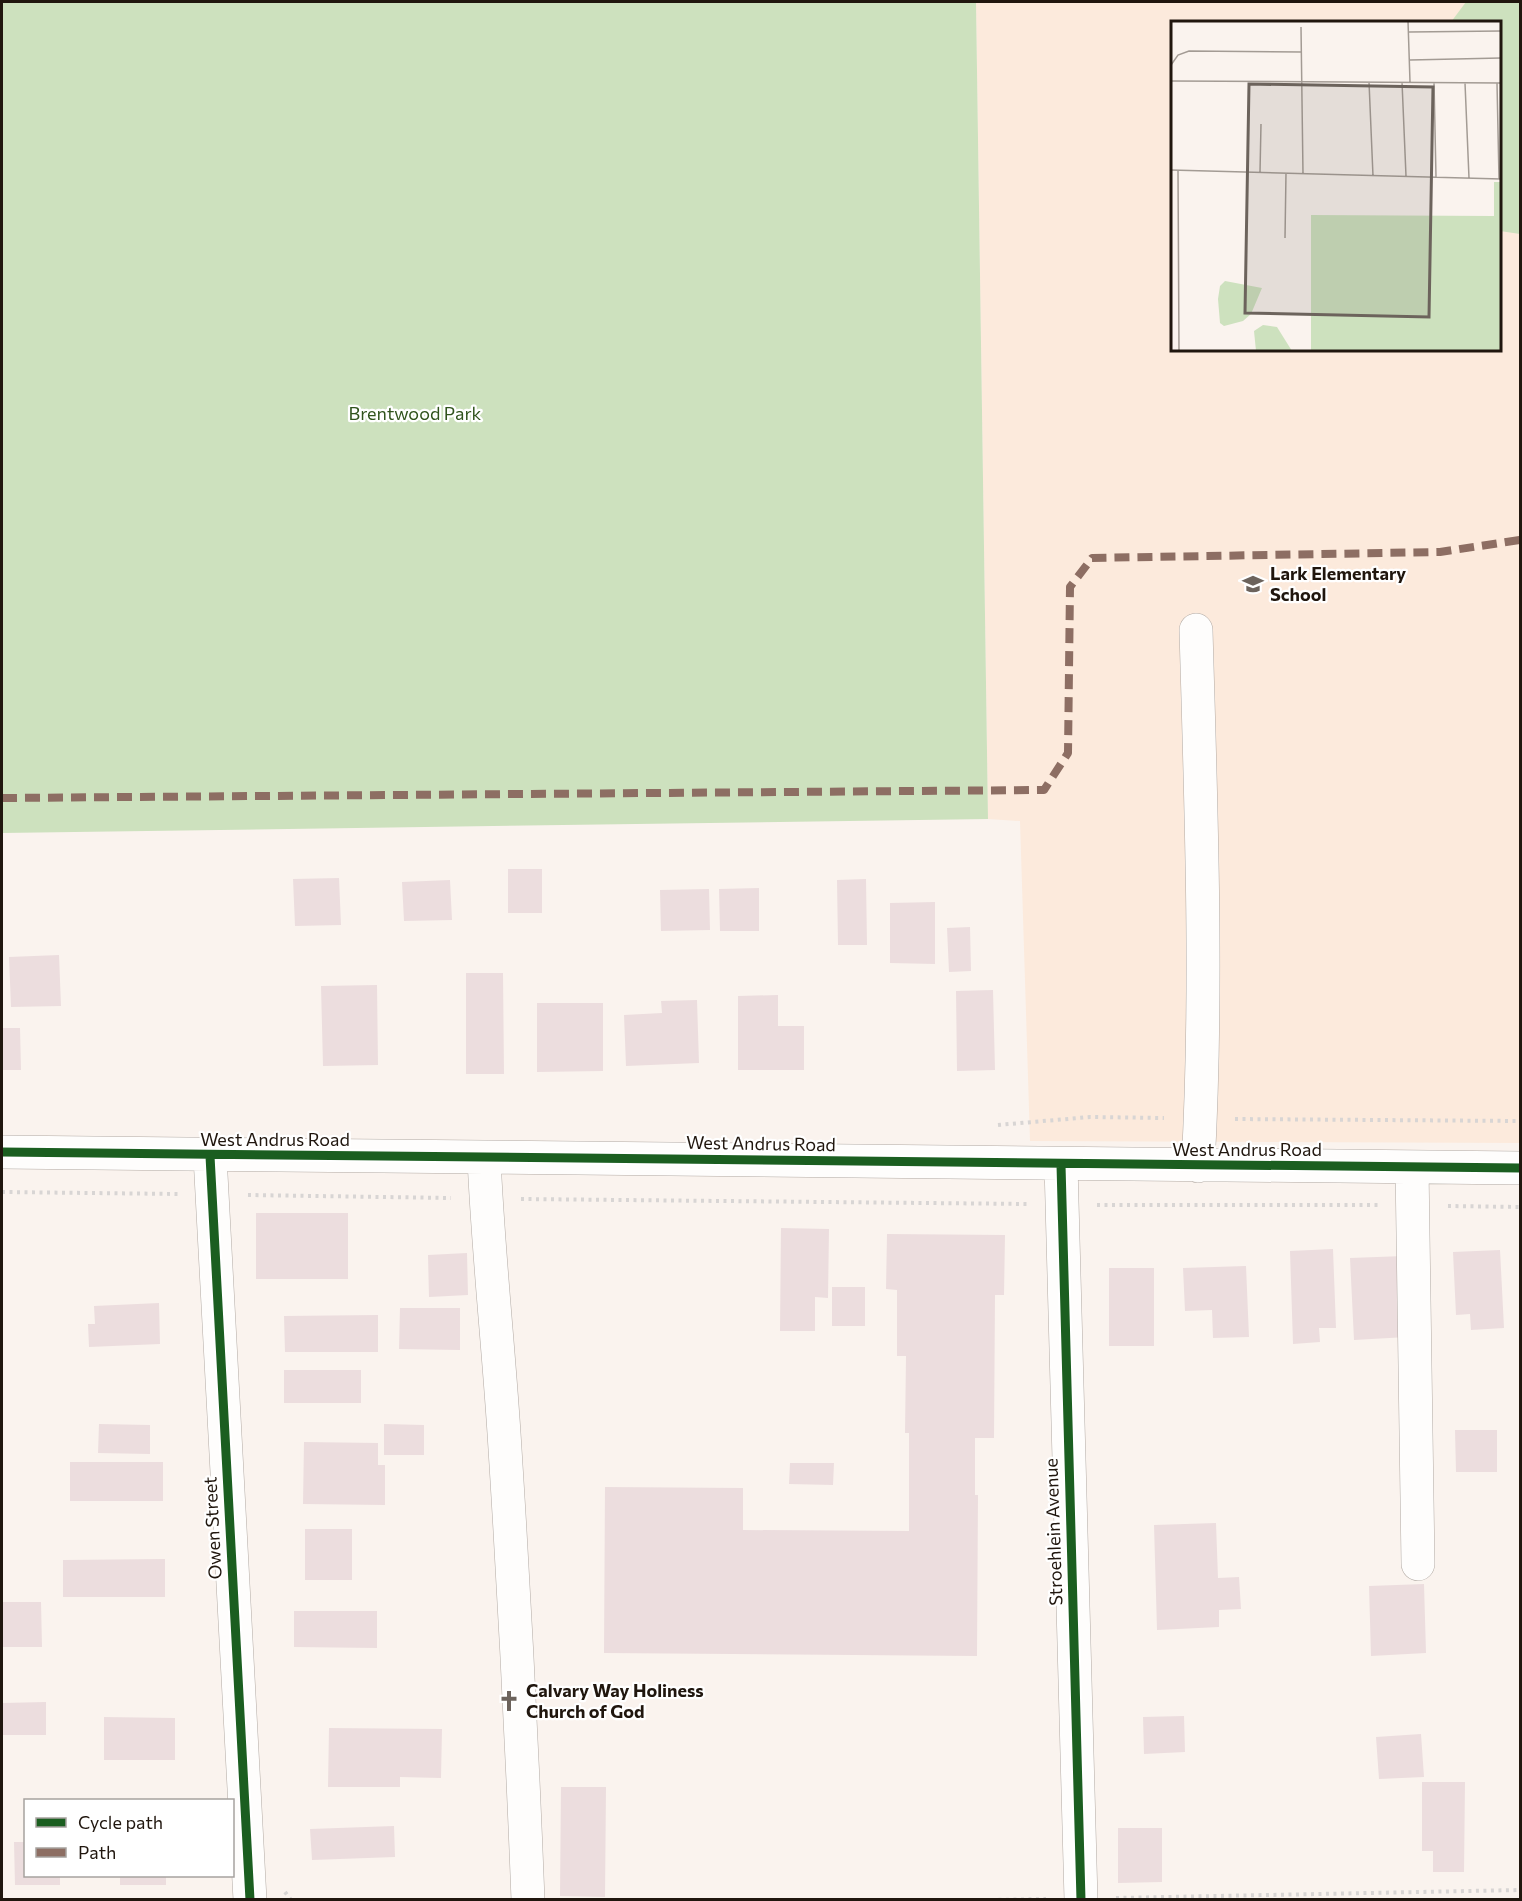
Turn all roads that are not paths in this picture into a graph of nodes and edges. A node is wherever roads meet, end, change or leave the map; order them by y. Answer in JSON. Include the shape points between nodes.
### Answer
{"nodes":[{"id":1,"x":1196,"y":630,"type":"dead end"},
{"id":2,"x":2,"y":1152,"type":"edge"},
{"id":3,"x":210,"y":1156,"type":"junction"},
{"id":4,"x":484,"y":1158,"type":"junction"},
{"id":5,"x":1061,"y":1164,"type":"junction"},
{"id":6,"x":1198,"y":1166,"type":"junction"},
{"id":7,"x":1412,"y":1167,"type":"junction"},
{"id":8,"x":1521,"y":1168,"type":"edge"},
{"id":9,"x":1418,"y":1564,"type":"dead end"},
{"id":10,"x":250,"y":1899,"type":"edge"},
{"id":11,"x":528,"y":1899,"type":"edge"},
{"id":12,"x":1081,"y":1899,"type":"edge"}],
"edges":[{"from":1,"to":6,"type":"street","via":[[1203,867]]},
{"from":2,"to":3,"type":"street","name":"West Andrus Road"},
{"from":3,"to":4,"type":"street","name":"West Andrus Road"},
{"from":3,"to":10,"type":"street","name":"Owen Street"},
{"from":4,"to":5,"type":"street","name":"West Andrus Road"},
{"from":4,"to":11,"type":"street","via":[[519,1680]]},
{"from":5,"to":6,"type":"street","name":"West Andrus Road"},
{"from":5,"to":12,"type":"street","name":"Stroehlein Avenue"},
{"from":6,"to":7,"type":"street","name":"West Andrus Road"},
{"from":7,"to":8,"type":"street","name":"West Andrus Road"},
{"from":7,"to":9,"type":"street"}]}
